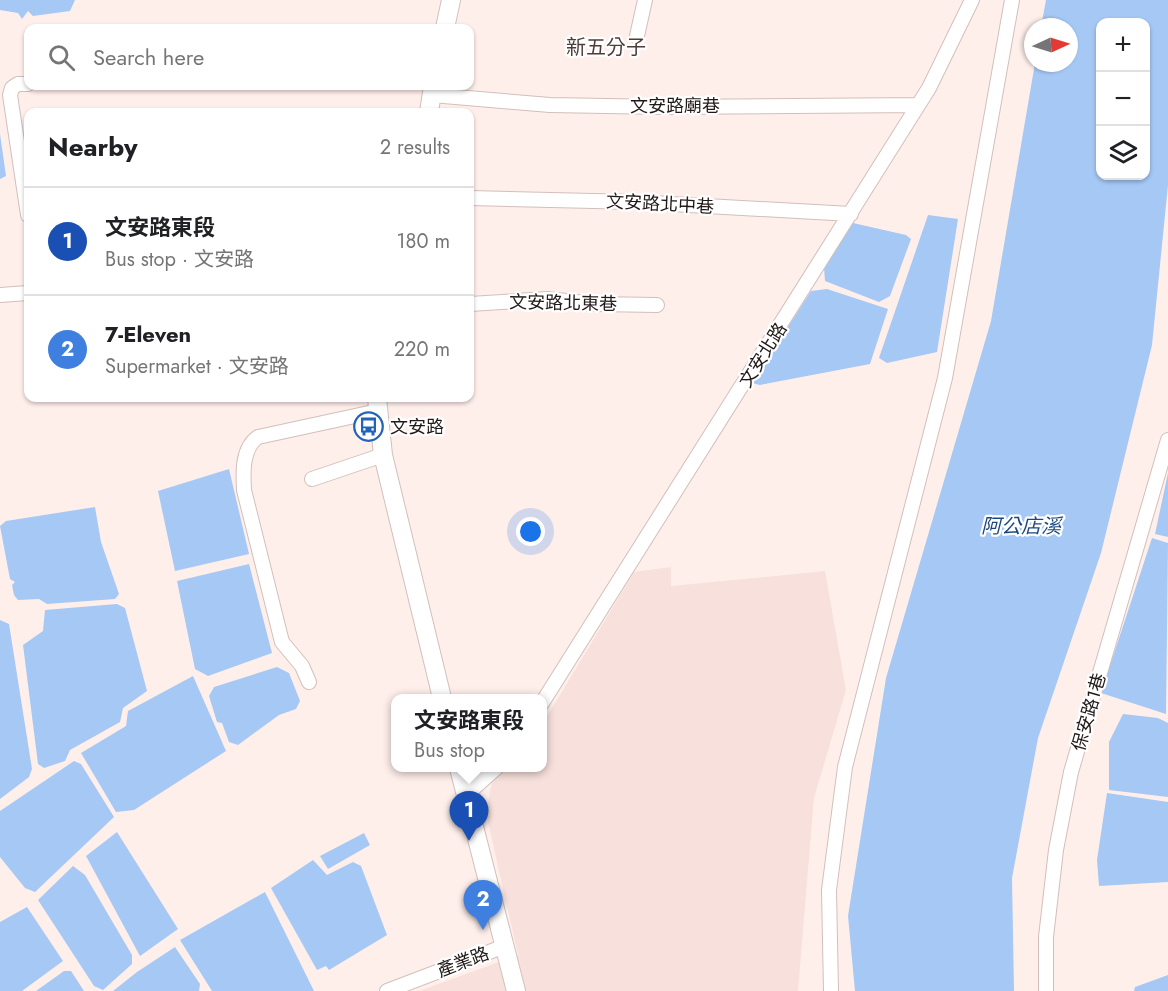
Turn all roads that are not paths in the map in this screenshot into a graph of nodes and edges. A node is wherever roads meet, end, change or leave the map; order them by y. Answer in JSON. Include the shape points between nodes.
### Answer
{"nodes":[{"id":1,"x":452,"y":0,"type":"edge"},
{"id":2,"x":645,"y":0,"type":"edge"},
{"id":3,"x":972,"y":0,"type":"edge"},
{"id":4,"x":1012,"y":0,"type":"edge"},
{"id":5,"x":446,"y":24,"type":"edge"},
{"id":6,"x":637,"y":36,"type":"dead end"},
{"id":7,"x":24,"y":85,"type":"edge"},
{"id":8,"x":431,"y":98,"type":"edge"},
{"id":9,"x":918,"y":105,"type":"junction"},
{"id":10,"x":24,"y":188,"type":"edge"},
{"id":11,"x":474,"y":198,"type":"edge"},
{"id":12,"x":851,"y":214,"type":"junction"},
{"id":13,"x":24,"y":293,"type":"edge"},
{"id":14,"x":0,"y":295,"type":"edge"},
{"id":15,"x":474,"y":304,"type":"edge"},
{"id":16,"x":657,"y":305,"type":"dead end"},
{"id":17,"x":377,"y":404,"type":"edge"},
{"id":18,"x":1168,"y":440,"type":"edge"},
{"id":19,"x":384,"y":455,"type":"junction"},
{"id":20,"x":312,"y":479,"type":"dead end"},
{"id":21,"x":309,"y":682,"type":"dead end"},
{"id":22,"x":441,"y":694,"type":"edge"},
{"id":23,"x":547,"y":697,"type":"edge"},
{"id":24,"x":460,"y":772,"type":"edge"},
{"id":25,"x":492,"y":772,"type":"edge"},
{"id":26,"x":466,"y":795,"type":"junction"},
{"id":27,"x":504,"y":946,"type":"junction"},
{"id":28,"x":387,"y":991,"type":"edge"},
{"id":29,"x":516,"y":991,"type":"edge"},
{"id":30,"x":831,"y":991,"type":"edge"},
{"id":31,"x":1046,"y":991,"type":"edge"}],
"edges":[{"from":1,"to":5,"type":"street"},
{"from":2,"to":6,"type":"street"},
{"from":3,"to":9,"type":"street","name":"文安北路"},
{"from":4,"to":30,"type":"street","via":[[945,378],[845,767],[829,890]]},
{"from":7,"to":10,"type":"street","via":[[12,88],[10,95]]},
{"from":8,"to":9,"type":"street","name":"文安路廟巷","via":[[550,105]]},
{"from":9,"to":12,"type":"street","name":"文安北路"},
{"from":11,"to":12,"type":"street","name":"文安路北中巷"},
{"from":12,"to":23,"type":"street","name":"文安北路"},
{"from":13,"to":14,"type":"street"},
{"from":15,"to":16,"type":"street","name":"文安路北東巷","via":[[547,299]]},
{"from":17,"to":19,"type":"street"},
{"from":17,"to":21,"type":"street","via":[[258,437],[248,446],[244,490],[282,642],[302,666]]},
{"from":18,"to":31,"type":"street","name":"保安路1巷","via":[[1071,772],[1056,850]]},
{"from":19,"to":20,"type":"street"},
{"from":19,"to":22,"type":"street"},
{"from":24,"to":26,"type":"street"},
{"from":25,"to":26,"type":"street"},
{"from":26,"to":27,"type":"street"},
{"from":27,"to":28,"type":"street","name":"產業路"},
{"from":27,"to":29,"type":"street"}]}
